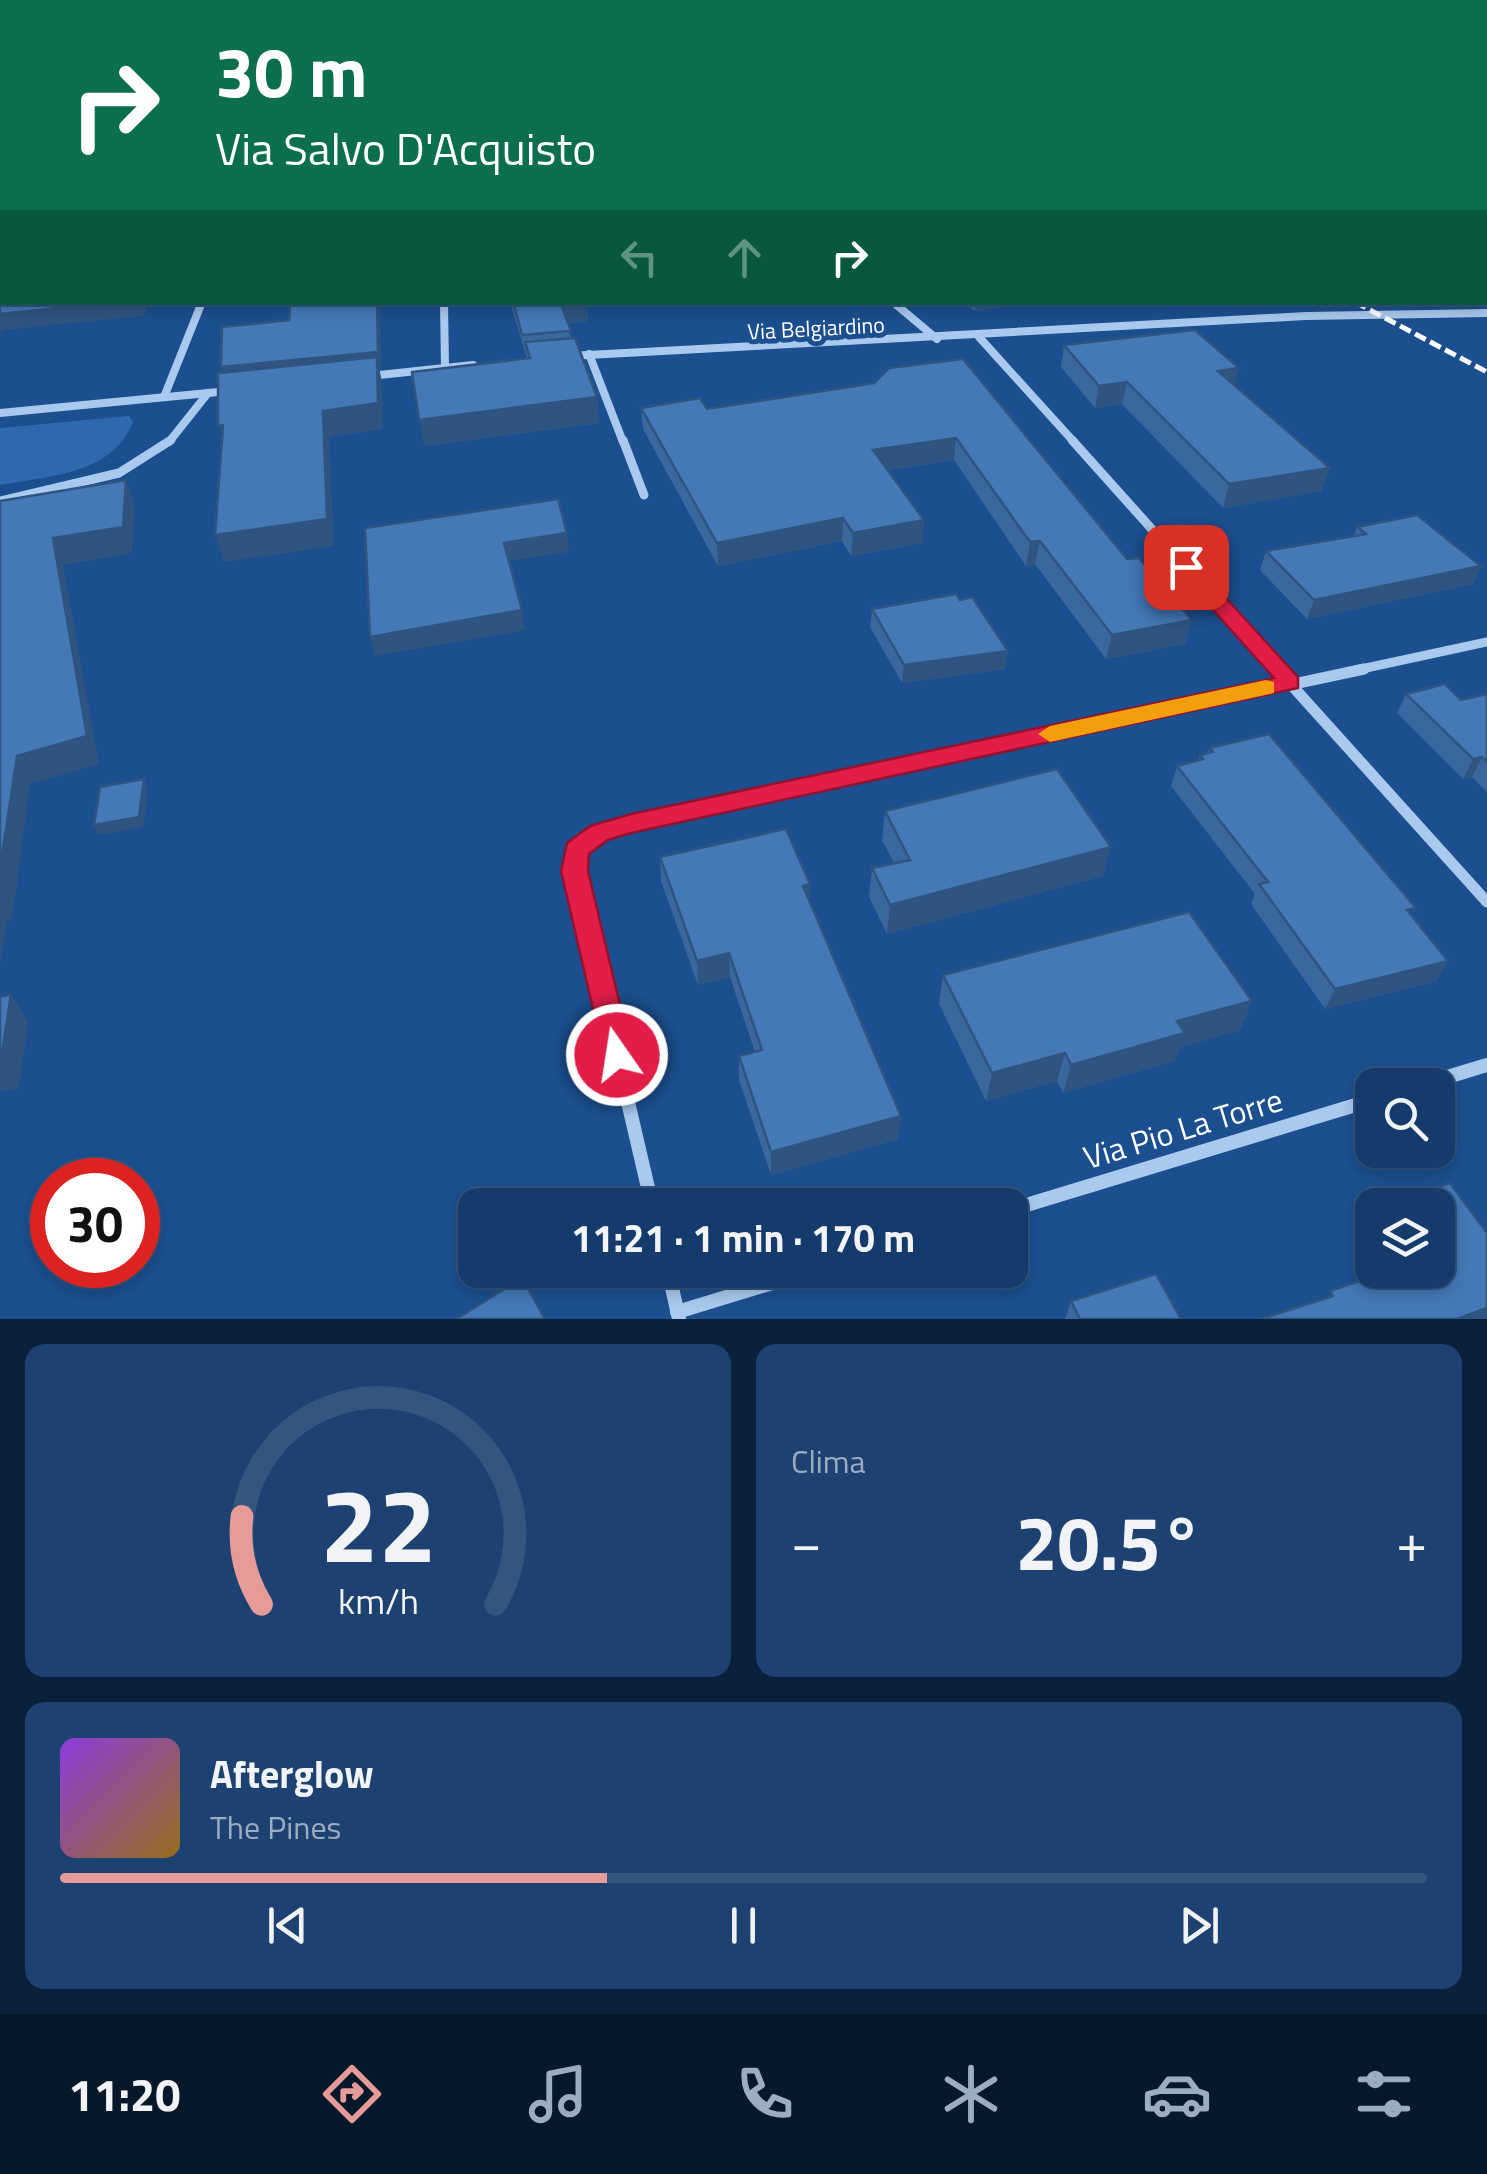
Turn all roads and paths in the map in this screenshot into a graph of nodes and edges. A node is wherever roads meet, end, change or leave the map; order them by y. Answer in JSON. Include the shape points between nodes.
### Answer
{"nodes":[{"id":1,"x":201,"y":305,"type":"edge"},
{"id":2,"x":444,"y":305,"type":"edge"},
{"id":3,"x":897,"y":305,"type":"edge"},
{"id":4,"x":1487,"y":313,"type":"edge"},
{"id":5,"x":979,"y":337,"type":"junction"},
{"id":6,"x":937,"y":340,"type":"junction"},
{"id":7,"x":589,"y":354,"type":"junction"},
{"id":8,"x":558,"y":356,"type":"edge"},
{"id":9,"x":483,"y":364,"type":"edge"},
{"id":10,"x":445,"y":368,"type":"junction"},
{"id":11,"x":366,"y":376,"type":"edge"},
{"id":12,"x":248,"y":389,"type":"edge"},
{"id":13,"x":208,"y":393,"type":"junction"},
{"id":14,"x":164,"y":397,"type":"junction"},
{"id":15,"x":0,"y":413,"type":"edge"},
{"id":16,"x":644,"y":496,"type":"dead end"},
{"id":17,"x":0,"y":501,"type":"edge"},
{"id":18,"x":1487,"y":642,"type":"edge"},
{"id":19,"x":1290,"y":682,"type":"junction"},
{"id":20,"x":1487,"y":902,"type":"edge"},
{"id":21,"x":1487,"y":1065,"type":"edge"},
{"id":22,"x":1455,"y":1075,"type":"edge"},
{"id":23,"x":1355,"y":1105,"type":"edge"},
{"id":24,"x":648,"y":1188,"type":"edge"},
{"id":25,"x":1028,"y":1205,"type":"edge"},
{"id":26,"x":672,"y":1288,"type":"edge"},
{"id":27,"x":761,"y":1288,"type":"edge"},
{"id":28,"x":678,"y":1316,"type":"edge"}],
"edges":[{"from":1,"to":14,"type":"street"},
{"from":2,"to":10,"type":"street"},
{"from":3,"to":6,"type":"street"},
{"from":4,"to":5,"type":"street","name":"Via Belgiardino","via":[[1306,316]]},
{"from":5,"to":6,"type":"street","name":"Via Belgiardino"},
{"from":5,"to":19,"type":"street"},
{"from":6,"to":7,"type":"street","name":"Via Belgiardino"},
{"from":7,"to":8,"type":"street","name":"Via Belgiardino"},
{"from":7,"to":16,"type":"street"},
{"from":9,"to":10,"type":"street"},
{"from":10,"to":11,"type":"street"},
{"from":12,"to":13,"type":"street"},
{"from":13,"to":14,"type":"street"},
{"from":13,"to":17,"type":"street","via":[[180,436],[142,463],[88,483]]},
{"from":14,"to":15,"type":"street"},
{"from":18,"to":19,"type":"street"},
{"from":19,"to":20,"type":"street"},
{"from":19,"to":24,"type":"street","via":[[631,824],[600,832],[576,850],[574,871]]},
{"from":21,"to":22,"type":"street"},
{"from":23,"to":25,"type":"street","name":"Via Pio La Torre"},
{"from":26,"to":28,"type":"street"},
{"from":27,"to":28,"type":"street"}]}
